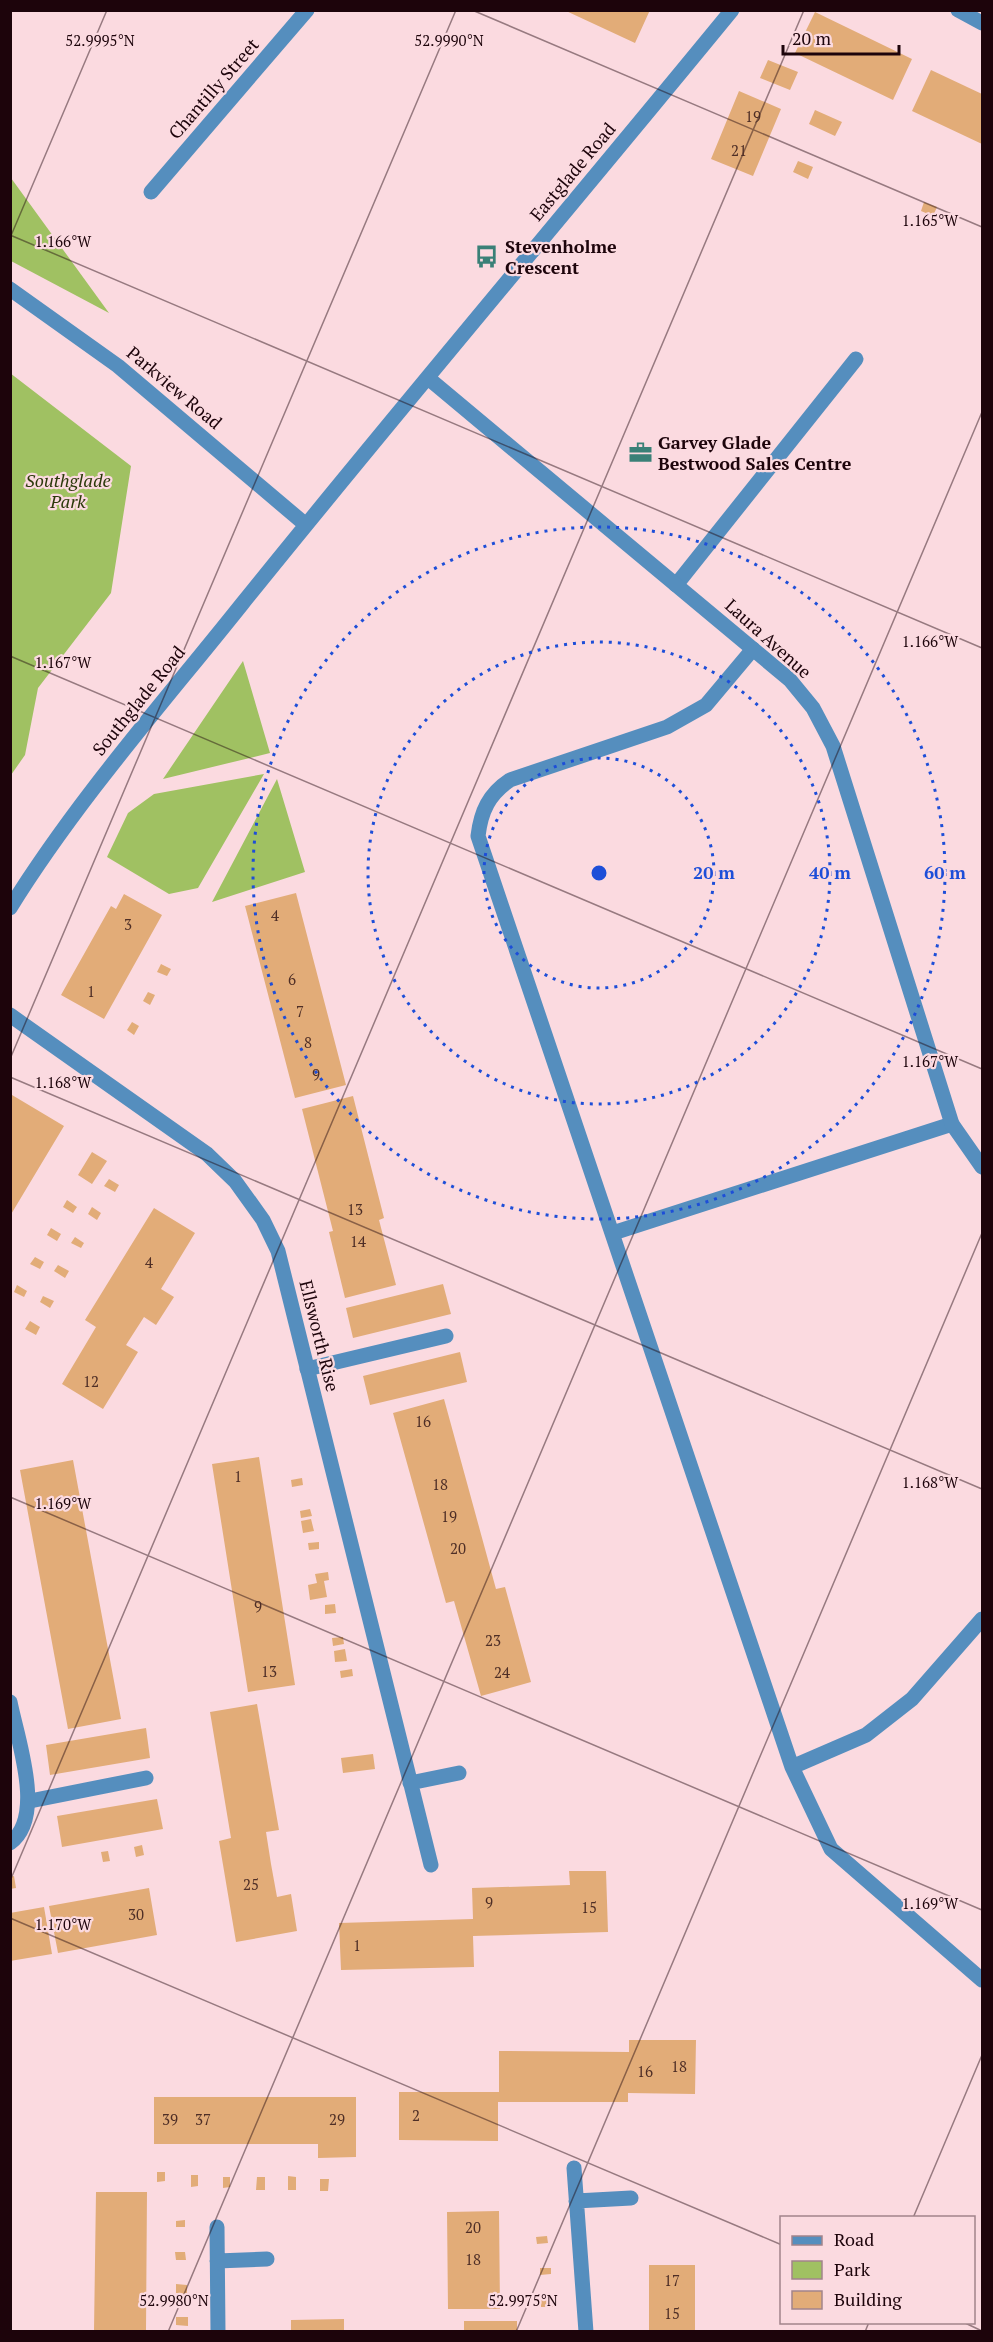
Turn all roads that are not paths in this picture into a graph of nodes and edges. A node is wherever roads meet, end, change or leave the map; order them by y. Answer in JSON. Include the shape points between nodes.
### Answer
{"nodes":[{"id":1,"x":307,"y":10,"type":"edge"},
{"id":2,"x":732,"y":10,"type":"edge"},
{"id":3,"x":958,"y":10,"type":"edge"},
{"id":4,"x":982,"y":23,"type":"edge"},
{"id":5,"x":151,"y":192,"type":"dead end"},
{"id":6,"x":10,"y":289,"type":"edge"},
{"id":7,"x":856,"y":359,"type":"dead end"},
{"id":8,"x":428,"y":378,"type":"junction"},
{"id":9,"x":306,"y":525,"type":"junction"},
{"id":10,"x":676,"y":585,"type":"junction"},
{"id":11,"x":753,"y":649,"type":"junction"},
{"id":12,"x":10,"y":908,"type":"edge"},
{"id":13,"x":10,"y":1014,"type":"edge"},
{"id":14,"x":952,"y":1124,"type":"junction"},
{"id":15,"x":982,"y":1167,"type":"edge"},
{"id":16,"x":613,"y":1233,"type":"junction"},
{"id":17,"x":446,"y":1336,"type":"dead end"},
{"id":18,"x":307,"y":1369,"type":"junction"},
{"id":19,"x":982,"y":1619,"type":"edge"},
{"id":20,"x":10,"y":1702,"type":"edge"},
{"id":21,"x":792,"y":1767,"type":"junction"},
{"id":22,"x":459,"y":1773,"type":"dead end"},
{"id":23,"x":146,"y":1778,"type":"dead end"},
{"id":24,"x":410,"y":1783,"type":"junction"},
{"id":25,"x":30,"y":1801,"type":"junction"},
{"id":26,"x":10,"y":1843,"type":"edge"},
{"id":27,"x":431,"y":1865,"type":"dead end"},
{"id":28,"x":982,"y":1980,"type":"edge"},
{"id":29,"x":574,"y":2168,"type":"dead end"},
{"id":30,"x":631,"y":2198,"type":"dead end"},
{"id":31,"x":576,"y":2201,"type":"junction"},
{"id":32,"x":217,"y":2227,"type":"dead end"},
{"id":33,"x":267,"y":2259,"type":"dead end"},
{"id":34,"x":217,"y":2261,"type":"junction"},
{"id":35,"x":218,"y":2331,"type":"edge"},
{"id":36,"x":586,"y":2331,"type":"edge"}],
"edges":[{"from":1,"to":5,"type":"street","name":"Chantilly Street"},
{"from":2,"to":8,"type":"street","name":"Eastglade Road"},
{"from":3,"to":4,"type":"street"},
{"from":6,"to":9,"type":"street","name":"Parkview Road","via":[[118,366]]},
{"from":7,"to":10,"type":"street"},
{"from":8,"to":9,"type":"street","name":"Eastglade Road"},
{"from":8,"to":10,"type":"street","name":"Laura Avenue"},
{"from":9,"to":12,"type":"street","name":"Southglade Road","via":[[94,789]]},
{"from":10,"to":11,"type":"street","name":"Laura Avenue"},
{"from":11,"to":14,"type":"street","name":"Laura Avenue","via":[[790,680],[813,708],[833,746]]},
{"from":11,"to":16,"type":"street","via":[[706,705],[667,727],[510,780],[491,796],[480,821],[481,851]]},
{"from":13,"to":18,"type":"street","name":"Ellsworth Rise","via":[[189,1139],[235,1181],[263,1220],[278,1251]]},
{"from":14,"to":15,"type":"street","name":"Laura Avenue"},
{"from":14,"to":16,"type":"street"},
{"from":16,"to":21,"type":"street"},
{"from":17,"to":18,"type":"street"},
{"from":18,"to":24,"type":"street","name":"Ellsworth Rise"},
{"from":19,"to":21,"type":"street","via":[[912,1699],[866,1736]]},
{"from":20,"to":25,"type":"street"},
{"from":21,"to":28,"type":"street","via":[[831,1849]]},
{"from":22,"to":24,"type":"street"},
{"from":23,"to":25,"type":"street"},
{"from":24,"to":27,"type":"street","name":"Ellsworth Rise"},
{"from":25,"to":26,"type":"street","via":[[27,1819]]},
{"from":29,"to":31,"type":"street"},
{"from":30,"to":31,"type":"street"},
{"from":31,"to":36,"type":"street"},
{"from":32,"to":34,"type":"street"},
{"from":33,"to":34,"type":"street"},
{"from":34,"to":35,"type":"street"}]}
